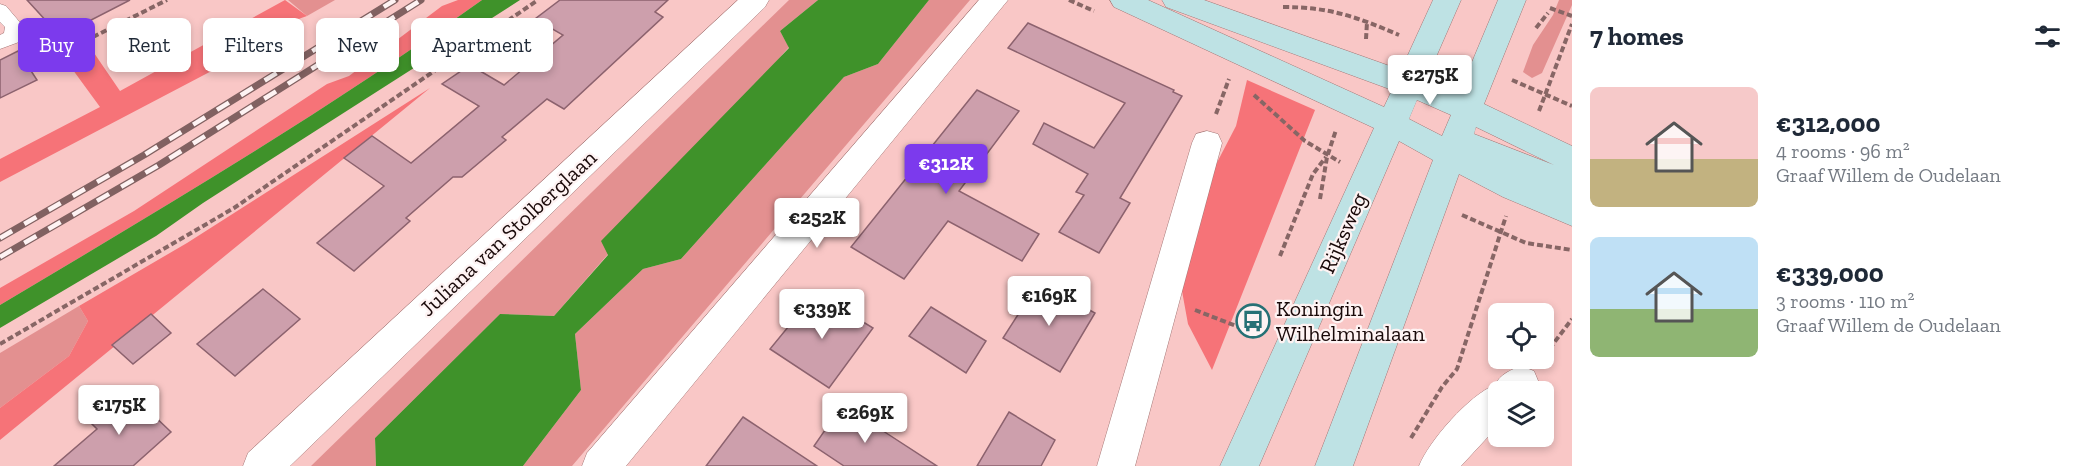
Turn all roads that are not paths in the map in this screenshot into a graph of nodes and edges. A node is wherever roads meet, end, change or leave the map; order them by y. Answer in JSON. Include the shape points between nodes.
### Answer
{"nodes":[{"id":1,"x":755,"y":0,"type":"edge"},
{"id":2,"x":994,"y":0,"type":"edge"},
{"id":3,"x":1124,"y":0,"type":"edge"},
{"id":4,"x":1176,"y":0,"type":"edge"},
{"id":5,"x":1447,"y":0,"type":"edge"},
{"id":6,"x":1512,"y":0,"type":"edge"},
{"id":7,"x":0,"y":10,"type":"edge"},
{"id":8,"x":7,"y":40,"type":"edge"},
{"id":9,"x":1408,"y":84,"type":"junction"},
{"id":10,"x":1467,"y":109,"type":"junction"},
{"id":11,"x":1391,"y":123,"type":"junction"},
{"id":12,"x":1207,"y":143,"type":"road end"},
{"id":13,"x":1453,"y":148,"type":"junction"},
{"id":14,"x":1572,"y":160,"type":"edge"},
{"id":15,"x":1572,"y":186,"type":"edge"},
{"id":16,"x":1572,"y":213,"type":"edge"},
{"id":17,"x":1488,"y":412,"type":"edge"},
{"id":18,"x":1422,"y":457,"type":"edge"},
{"id":19,"x":262,"y":466,"type":"edge"},
{"id":20,"x":601,"y":466,"type":"edge"},
{"id":21,"x":1116,"y":466,"type":"edge"},
{"id":22,"x":1239,"y":466,"type":"edge"},
{"id":23,"x":1334,"y":466,"type":"edge"}],
"edges":[{"from":1,"to":19,"type":"street","name":"Juliana van Stolberglaan"},
{"from":2,"to":20,"type":"street"},
{"from":3,"to":11,"type":"main road"},
{"from":4,"to":9,"type":"main road"},
{"from":5,"to":9,"type":"main road","name":"Rijksweg"},
{"from":6,"to":10,"type":"main road"},
{"from":7,"to":8,"type":"lane","via":[[14,26]]},
{"from":9,"to":10,"type":"main road"},
{"from":9,"to":11,"type":"main road","name":"Rijksweg"},
{"from":10,"to":13,"type":"main road"},
{"from":10,"to":14,"type":"main road"},
{"from":11,"to":13,"type":"main road"},
{"from":11,"to":22,"type":"main road","name":"Rijksweg"},
{"from":12,"to":21,"type":"street"},
{"from":13,"to":15,"type":"main road","via":[[1521,164]]},
{"from":13,"to":16,"type":"main road","via":[[1514,188]]},
{"from":13,"to":23,"type":"main road"},
{"from":17,"to":18,"type":"street","via":[[1455,443]]}]}
